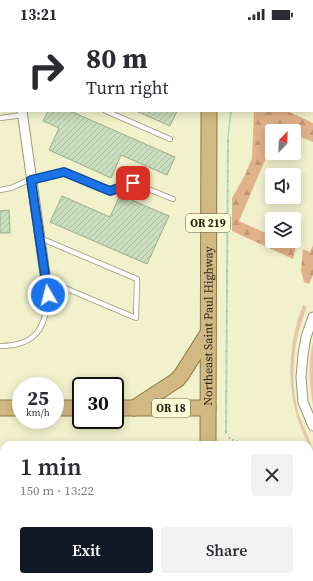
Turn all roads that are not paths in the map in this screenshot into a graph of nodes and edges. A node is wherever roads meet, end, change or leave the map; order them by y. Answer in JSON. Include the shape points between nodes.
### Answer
{"nodes":[{"id":1,"x":108,"y":112,"type":"edge"},
{"id":2,"x":209,"y":112,"type":"edge"},
{"id":3,"x":22,"y":113,"type":"edge"},
{"id":4,"x":0,"y":118,"type":"edge"},
{"id":5,"x":170,"y":139,"type":"dead end"},
{"id":6,"x":31,"y":180,"type":"junction"},
{"id":7,"x":0,"y":190,"type":"edge"},
{"id":8,"x":173,"y":199,"type":"dead end"},
{"id":9,"x":40,"y":238,"type":"junction"},
{"id":10,"x":46,"y":280,"type":"junction"},
{"id":11,"x":48,"y":295,"type":"joint"},
{"id":12,"x":313,"y":317,"type":"edge"},
{"id":13,"x":208,"y":334,"type":"junction"},
{"id":14,"x":0,"y":346,"type":"edge"},
{"id":15,"x":0,"y":408,"type":"edge"},
{"id":16,"x":12,"y":408,"type":"edge"},
{"id":17,"x":124,"y":408,"type":"edge"},
{"id":18,"x":134,"y":408,"type":"junction"},
{"id":19,"x":208,"y":408,"type":"junction"},
{"id":20,"x":313,"y":426,"type":"edge"},
{"id":21,"x":208,"y":441,"type":"edge"}],
"edges":[{"from":1,"to":5,"type":"lane"},
{"from":2,"to":13,"type":"highway","name":"Northeast Saint Paul Highway","number":"OR 219"},
{"from":3,"to":4,"type":"lane"},
{"from":3,"to":6,"type":"street"},
{"from":6,"to":7,"type":"lane"},
{"from":6,"to":8,"type":"lane","via":[[64,172],[110,191],[133,183]]},
{"from":6,"to":9,"type":"street"},
{"from":9,"to":10,"type":"street"},
{"from":9,"to":10,"type":"lane","via":[[137,279],[136,318]]},
{"from":10,"to":11,"type":"street"},
{"from":11,"to":14,"type":"lane","via":[[47,313],[40,329],[30,340],[12,346]]},
{"from":12,"to":20,"type":"street","via":[[306,337],[301,377],[303,402]]},
{"from":13,"to":18,"type":"highway","via":[[177,380]]},
{"from":13,"to":19,"type":"highway","name":"Northeast Saint Paul Highway","number":"OR 219"},
{"from":15,"to":16,"type":"highway"},
{"from":17,"to":18,"type":"highway","number":"OR 18"},
{"from":18,"to":19,"type":"highway","number":"OR 18"},
{"from":19,"to":21,"type":"highway","name":"Northeast Saint Paul Highway","number":"OR 219"}]}
